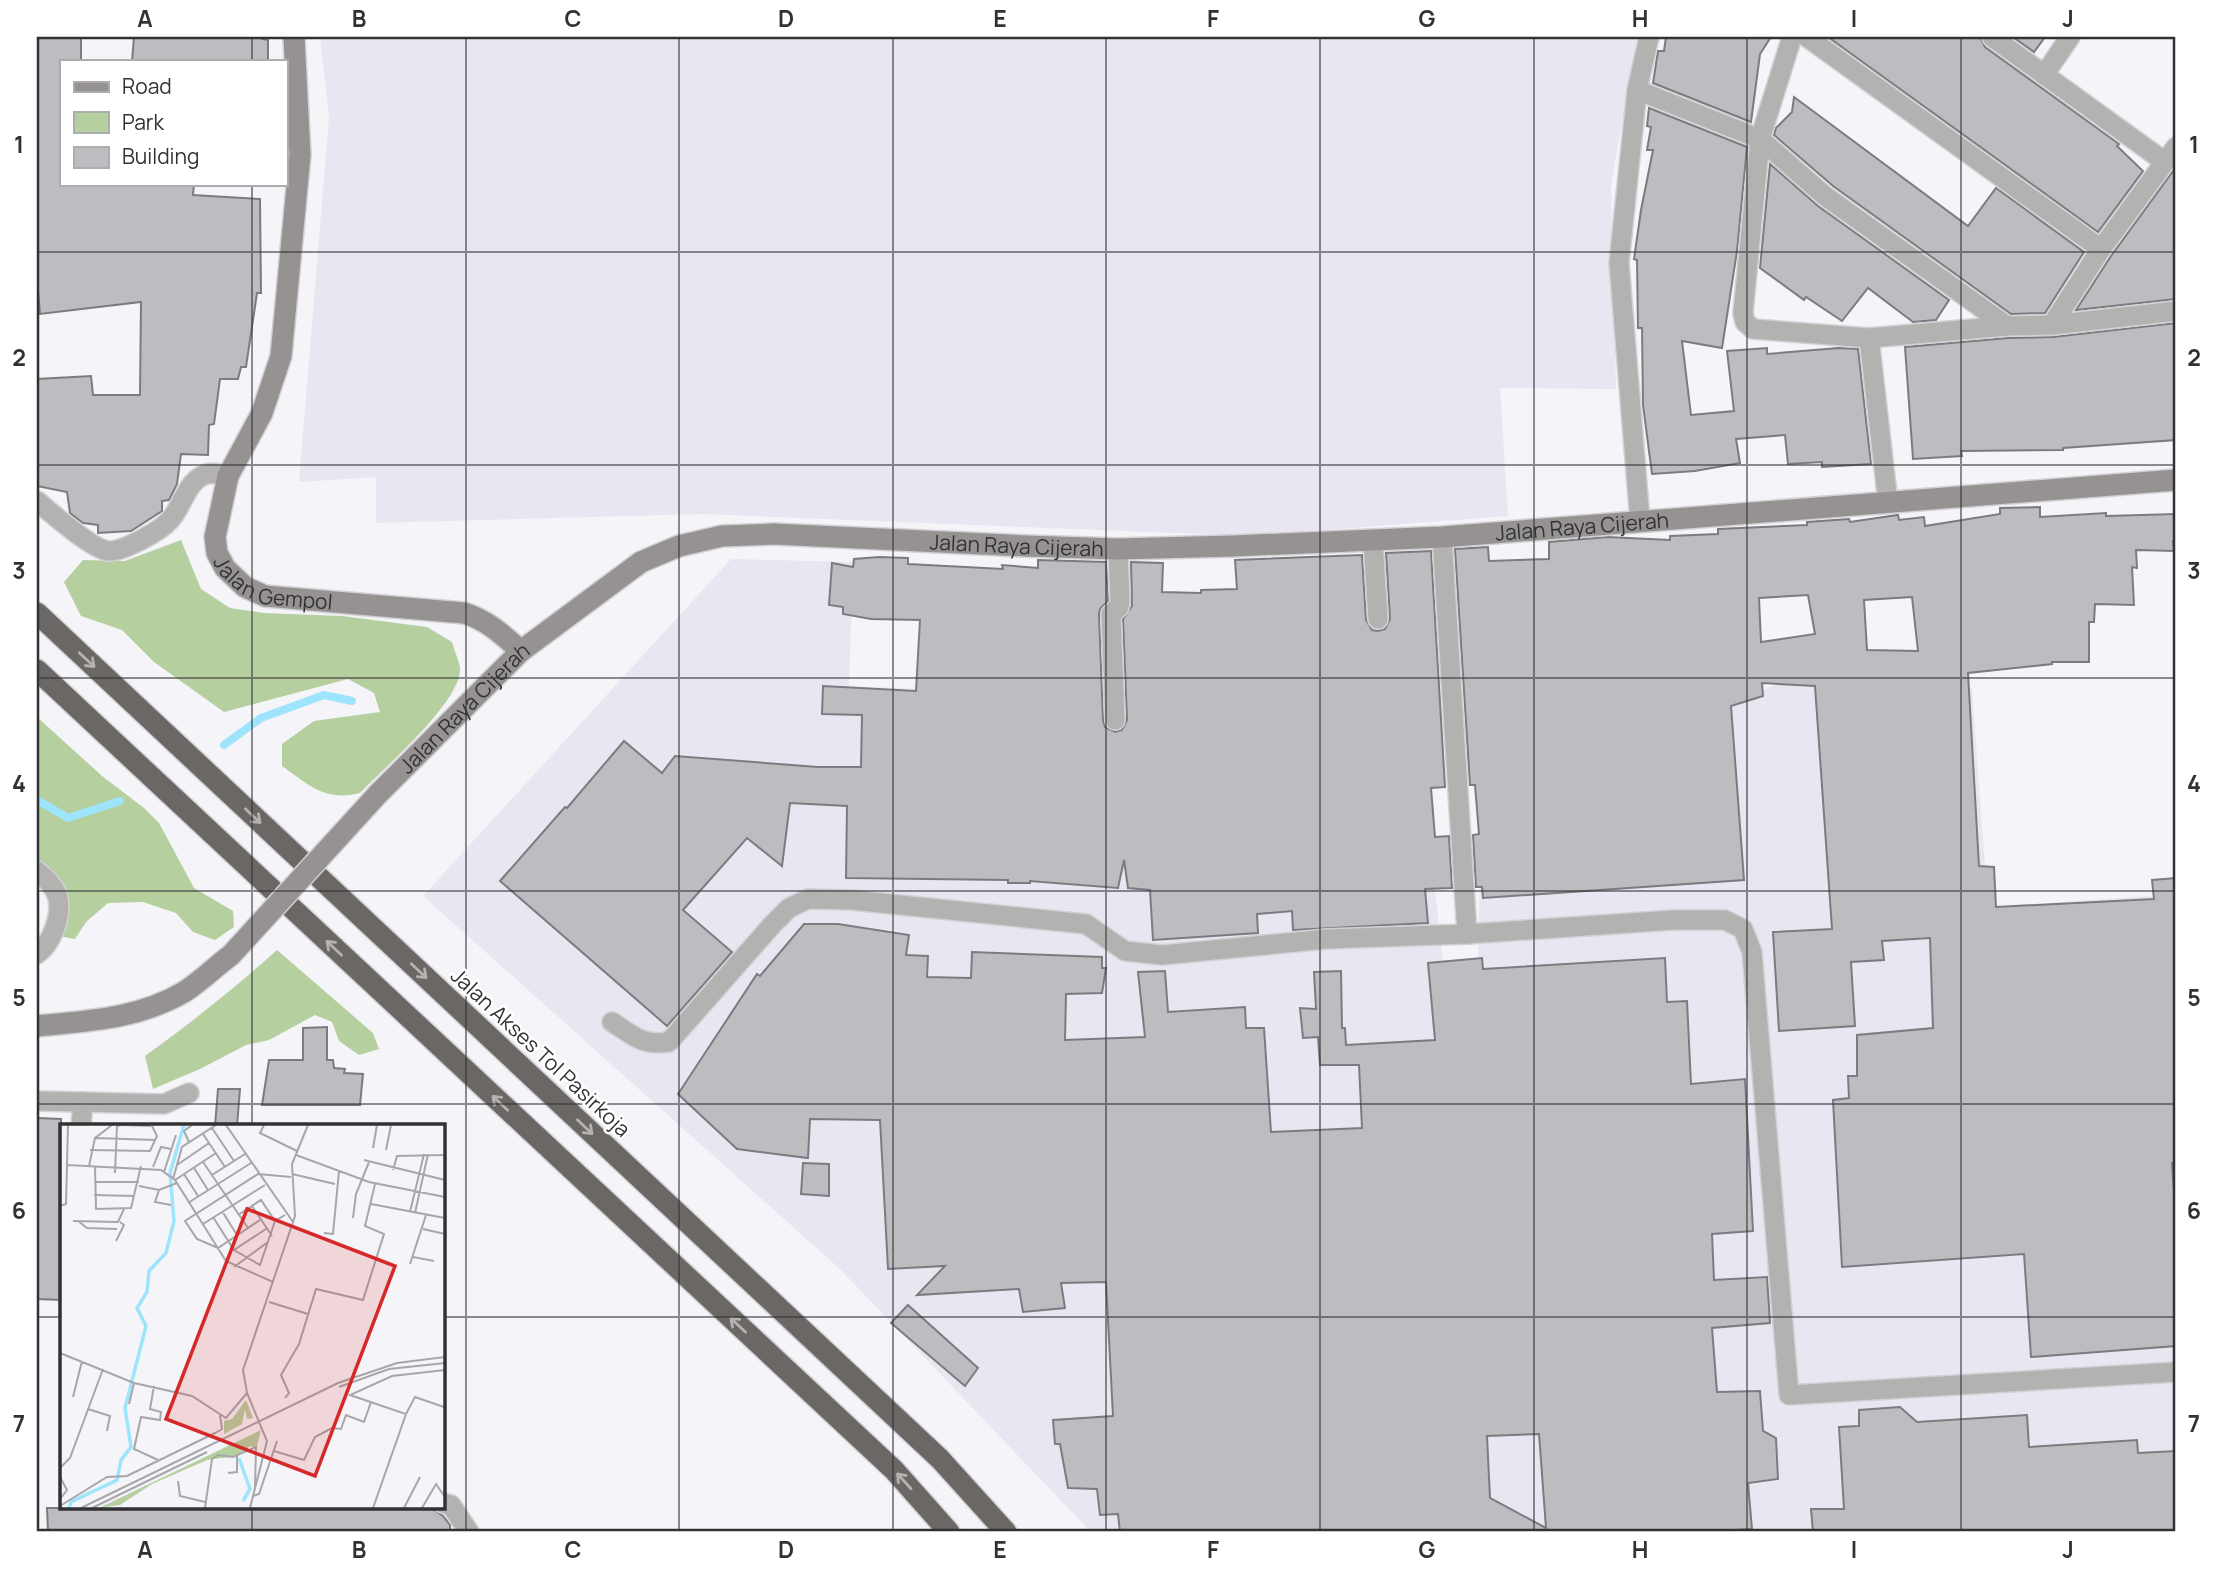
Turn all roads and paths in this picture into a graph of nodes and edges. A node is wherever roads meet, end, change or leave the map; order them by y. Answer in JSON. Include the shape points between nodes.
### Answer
{"nodes":[{"id":1,"x":294,"y":37,"type":"edge"},
{"id":2,"x":1649,"y":37,"type":"edge"},
{"id":3,"x":1792,"y":37,"type":"edge"},
{"id":4,"x":1807,"y":37,"type":"edge"},
{"id":5,"x":1992,"y":37,"type":"edge"},
{"id":6,"x":2070,"y":37,"type":"edge"},
{"id":7,"x":2044,"y":75,"type":"junction"},
{"id":8,"x":1637,"y":90,"type":"junction"},
{"id":9,"x":1760,"y":139,"type":"junction"},
{"id":10,"x":2171,"y":154,"type":"edge"},
{"id":11,"x":2101,"y":249,"type":"junction"},
{"id":12,"x":2176,"y":311,"type":"edge"},
{"id":13,"x":2052,"y":325,"type":"junction"},
{"id":14,"x":2007,"y":326,"type":"junction"},
{"id":15,"x":1869,"y":338,"type":"junction"},
{"id":16,"x":228,"y":476,"type":"junction"},
{"id":17,"x":2176,"y":480,"type":"edge"},
{"id":18,"x":37,"y":501,"type":"edge"},
{"id":19,"x":1888,"y":503,"type":"junction"},
{"id":20,"x":1640,"y":521,"type":"junction"},
{"id":21,"x":1442,"y":537,"type":"junction"},
{"id":22,"x":1373,"y":540,"type":"junction"},
{"id":23,"x":1118,"y":549,"type":"junction"},
{"id":24,"x":37,"y":613,"type":"edge"},
{"id":25,"x":1378,"y":619,"type":"dead end"},
{"id":26,"x":521,"y":651,"type":"junction"},
{"id":27,"x":37,"y":670,"type":"edge"},
{"id":28,"x":1115,"y":720,"type":"dead end"},
{"id":29,"x":37,"y":871,"type":"edge"},
{"id":30,"x":1466,"y":934,"type":"junction"},
{"id":31,"x":37,"y":954,"type":"edge"},
{"id":32,"x":612,"y":1022,"type":"dead end"},
{"id":33,"x":37,"y":1026,"type":"edge"},
{"id":34,"x":189,"y":1093,"type":"dead end"},
{"id":35,"x":37,"y":1101,"type":"edge"},
{"id":36,"x":83,"y":1102,"type":"junction"},
{"id":37,"x":81,"y":1124,"type":"edge"},
{"id":38,"x":2176,"y":1372,"type":"edge"},
{"id":39,"x":444,"y":1503,"type":"edge"},
{"id":40,"x":469,"y":1532,"type":"edge"},
{"id":41,"x":949,"y":1532,"type":"edge"},
{"id":42,"x":1006,"y":1532,"type":"edge"}],
"edges":[{"from":1,"to":16,"type":"main road","name":"Jalan Gempol","via":[[300,155],[281,356],[262,413]]},
{"from":2,"to":8,"type":"street"},
{"from":3,"to":9,"type":"street"},
{"from":4,"to":11,"type":"street"},
{"from":5,"to":7,"type":"street"},
{"from":6,"to":7,"type":"street"},
{"from":7,"to":10,"type":"street"},
{"from":8,"to":9,"type":"street"},
{"from":8,"to":20,"type":"street","via":[[1619,263]]},
{"from":9,"to":14,"type":"street","via":[[1825,196]]},
{"from":9,"to":15,"type":"street","via":[[1745,322],[1752,329]]},
{"from":10,"to":11,"type":"street"},
{"from":11,"to":13,"type":"street"},
{"from":12,"to":13,"type":"street"},
{"from":13,"to":14,"type":"street"},
{"from":14,"to":15,"type":"street"},
{"from":15,"to":19,"type":"street"},
{"from":16,"to":18,"type":"street","via":[[202,476],[170,520],[149,535],[107,551]]},
{"from":16,"to":26,"type":"main road","name":"Jalan Gempol","via":[[215,537],[217,553],[245,587],[287,599],[464,613],[496,628]]},
{"from":17,"to":19,"type":"main road","name":"Jalan Raya Cijerah"},
{"from":19,"to":20,"type":"main road","name":"Jalan Raya Cijerah"},
{"from":20,"to":21,"type":"main road","name":"Jalan Raya Cijerah"},
{"from":21,"to":22,"type":"main road","name":"Jalan Raya Cijerah"},
{"from":21,"to":30,"type":"street"},
{"from":22,"to":23,"type":"main road","name":"Jalan Raya Cijerah"},
{"from":22,"to":25,"type":"street"},
{"from":23,"to":26,"type":"main road","name":"Jalan Raya Cijerah","via":[[774,534],[722,536],[640,562]]},
{"from":23,"to":28,"type":"street","via":[[1120,603],[1111,614]]},
{"from":24,"to":42,"type":"highway","name":"Jalan Akses Tol Pasirkoja","one_way":true,"via":[[940,1459]]},
{"from":26,"to":33,"type":"main road","name":"Jalan Raya Cijerah","bridge":true,"via":[[378,794],[231,955],[184,991],[150,1008],[122,1017]]},
{"from":41,"to":27,"type":"highway","one_way":true,"via":[[894,1470]]},
{"from":29,"to":31,"type":"street","via":[[55,890],[58,913],[54,929]]},
{"from":30,"to":32,"type":"street","via":[[1327,939],[1147,955],[1125,951],[1086,924],[808,899],[789,908],[773,924],[669,1042],[653,1045]]},
{"from":30,"to":38,"type":"street","via":[[1725,919],[1743,929],[1755,973],[1789,1395]]},
{"from":34,"to":36,"type":"street","via":[[164,1104]]},
{"from":35,"to":36,"type":"street"},
{"from":36,"to":37,"type":"street"},
{"from":39,"to":40,"type":"street","via":[[451,1505]]}]}
